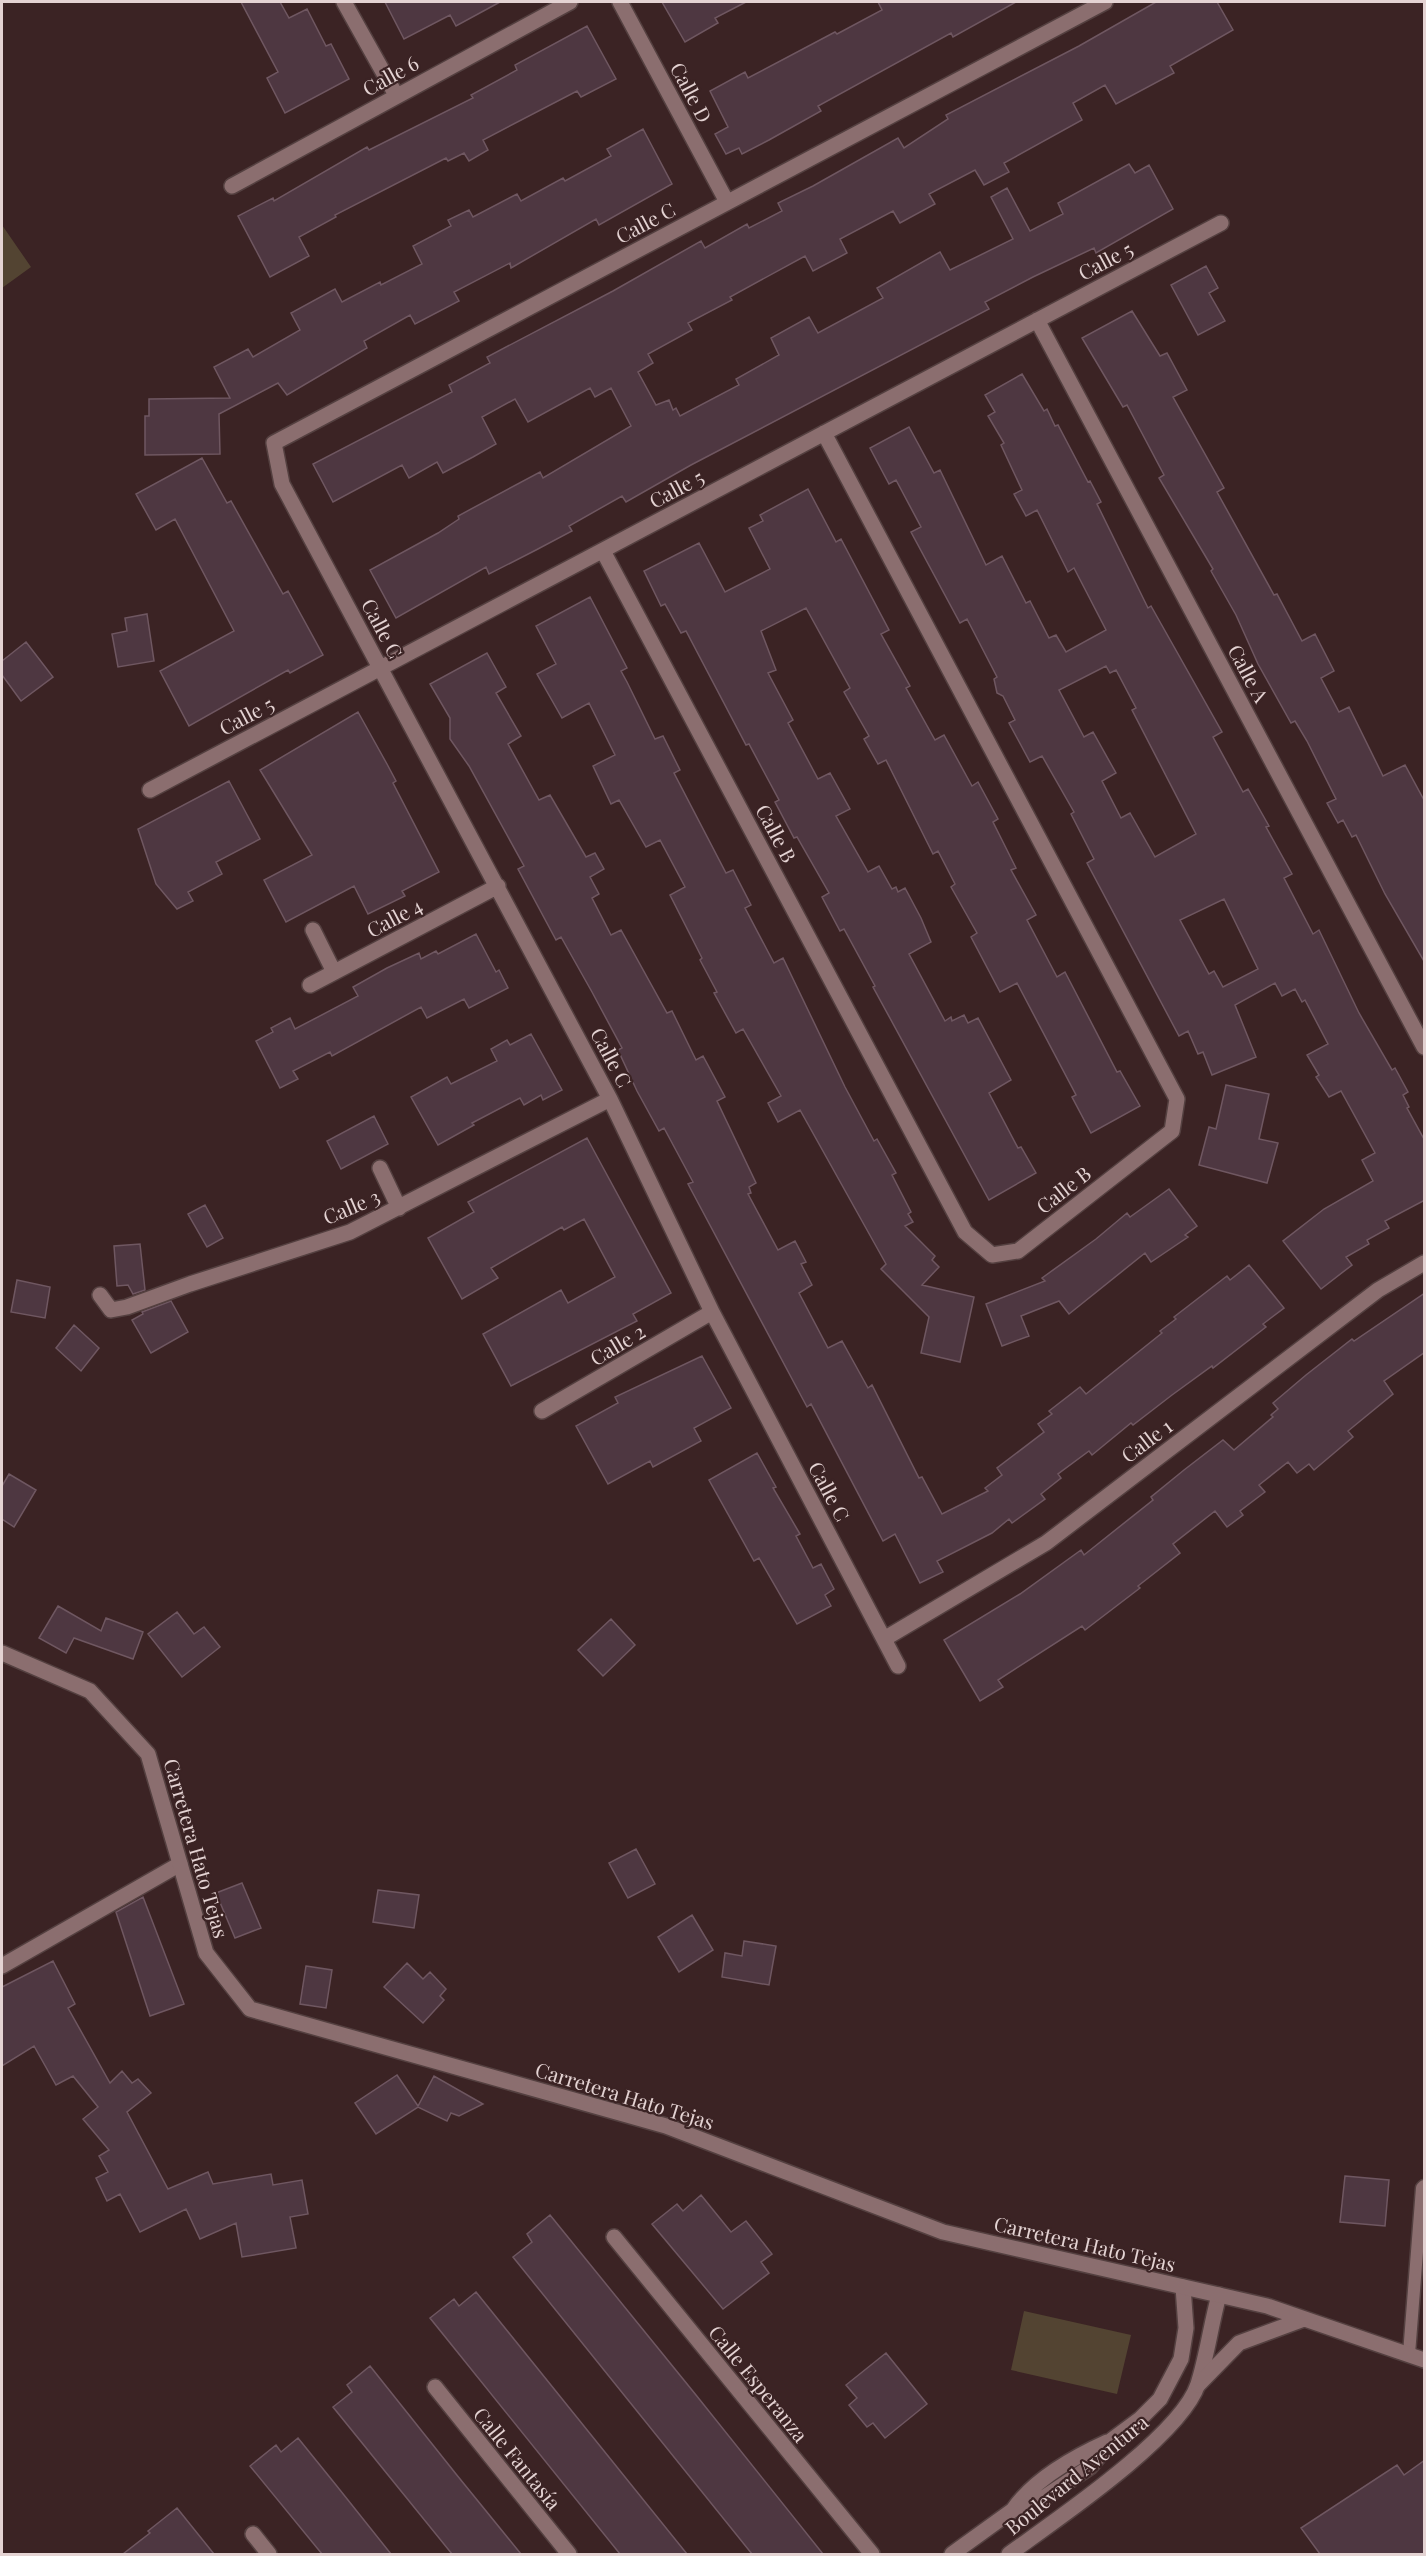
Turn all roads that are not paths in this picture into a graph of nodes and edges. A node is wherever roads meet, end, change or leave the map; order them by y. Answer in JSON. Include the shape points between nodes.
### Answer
{"nodes":[{"id":1,"x":344,"y":2,"type":"edge"},
{"id":2,"x":570,"y":2,"type":"edge"},
{"id":3,"x":620,"y":2,"type":"edge"},
{"id":4,"x":1106,"y":2,"type":"edge"},
{"id":5,"x":396,"y":95,"type":"junction"},
{"id":6,"x":232,"y":186,"type":"dead end"},
{"id":7,"x":727,"y":202,"type":"junction"},
{"id":8,"x":1221,"y":223,"type":"dead end"},
{"id":9,"x":1037,"y":320,"type":"junction"},
{"id":10,"x":824,"y":433,"type":"junction"},
{"id":11,"x":603,"y":551,"type":"junction"},
{"id":12,"x":381,"y":668,"type":"junction"},
{"id":13,"x":150,"y":790,"type":"dead end"},
{"id":14,"x":498,"y":886,"type":"junction"},
{"id":15,"x":313,"y":930,"type":"dead end"},
{"id":16,"x":334,"y":972,"type":"junction"},
{"id":17,"x":310,"y":985,"type":"dead end"},
{"id":18,"x":1425,"y":1047,"type":"edge"},
{"id":19,"x":610,"y":1098,"type":"junction"},
{"id":20,"x":380,"y":1168,"type":"dead end"},
{"id":21,"x":399,"y":1208,"type":"junction"},
{"id":22,"x":1425,"y":1263,"type":"edge"},
{"id":23,"x":100,"y":1295,"type":"dead end"},
{"id":24,"x":712,"y":1312,"type":"junction"},
{"id":25,"x":542,"y":1411,"type":"dead end"},
{"id":26,"x":884,"y":1639,"type":"junction"},
{"id":27,"x":2,"y":1653,"type":"edge"},
{"id":28,"x":898,"y":1666,"type":"dead end"},
{"id":29,"x":180,"y":1864,"type":"junction"},
{"id":30,"x":2,"y":1966,"type":"edge"},
{"id":31,"x":1425,"y":2186,"type":"edge"},
{"id":32,"x":614,"y":2237,"type":"dead end"},
{"id":33,"x":1183,"y":2287,"type":"junction"},
{"id":34,"x":1219,"y":2295,"type":"junction"},
{"id":35,"x":1304,"y":2319,"type":"junction"},
{"id":36,"x":1409,"y":2354,"type":"junction"},
{"id":37,"x":1425,"y":2360,"type":"edge"},
{"id":38,"x":1198,"y":2385,"type":"junction"},
{"id":39,"x":435,"y":2387,"type":"dead end"},
{"id":40,"x":1118,"y":2436,"type":"junction"},
{"id":41,"x":1140,"y":2454,"type":"junction"},
{"id":42,"x":253,"y":2534,"type":"dead end"},
{"id":43,"x":269,"y":2554,"type":"edge"},
{"id":44,"x":569,"y":2554,"type":"edge"},
{"id":45,"x":872,"y":2554,"type":"edge"},
{"id":46,"x":952,"y":2554,"type":"edge"},
{"id":47,"x":1010,"y":2554,"type":"edge"}],
"edges":[{"from":1,"to":5,"type":"street"},
{"from":2,"to":5,"type":"street","name":"Calle 6"},
{"from":3,"to":7,"type":"street","name":"Calle D"},
{"from":4,"to":7,"type":"street","name":"Calle C"},
{"from":5,"to":6,"type":"street","name":"Calle 6"},
{"from":7,"to":12,"type":"street","name":"Calle C","via":[[274,443],[282,484]]},
{"from":8,"to":9,"type":"street","name":"Calle 5"},
{"from":9,"to":10,"type":"street","name":"Calle 5"},
{"from":9,"to":18,"type":"street","name":"Calle A"},
{"from":10,"to":11,"type":"street","name":"Calle 5"},
{"from":10,"to":11,"type":"street","name":"Calle B","via":[[1177,1099],[1172,1131],[1018,1251],[992,1255],[965,1232]]},
{"from":11,"to":12,"type":"street","name":"Calle 5"},
{"from":12,"to":13,"type":"street","name":"Calle 5"},
{"from":12,"to":14,"type":"street","name":"Calle C"},
{"from":14,"to":16,"type":"street","name":"Calle 4"},
{"from":14,"to":19,"type":"street","name":"Calle C"},
{"from":15,"to":16,"type":"street"},
{"from":16,"to":17,"type":"street","name":"Calle 4"},
{"from":19,"to":21,"type":"street","name":"Calle 3"},
{"from":19,"to":24,"type":"street","name":"Calle C"},
{"from":20,"to":21,"type":"street"},
{"from":21,"to":23,"type":"street","name":"Calle 3","via":[[350,1232],[127,1307],[111,1310]]},
{"from":22,"to":26,"type":"street","name":"Calle 1","via":[[1378,1290],[1046,1543]]},
{"from":24,"to":25,"type":"street","name":"Calle 2"},
{"from":24,"to":26,"type":"street","name":"Calle C"},
{"from":26,"to":28,"type":"street","name":"Calle C"},
{"from":27,"to":29,"type":"street","name":"Carretera Hato Tejas","via":[[90,1691],[148,1754]]},
{"from":29,"to":30,"type":"street"},
{"from":29,"to":33,"type":"street","name":"Carretera Hato Tejas","via":[[206,1953],[250,2009],[666,2126],[944,2232]]},
{"from":31,"to":36,"type":"lane"},
{"from":32,"to":45,"type":"street","name":"Calle Esperanza"},
{"from":33,"to":34,"type":"street","name":"Carretera Hato Tejas"},
{"from":33,"to":40,"type":"street","name":"Boulevard Aventura","via":[[1186,2328],[1180,2360],[1160,2399]]},
{"from":34,"to":35,"type":"street","name":"Carretera Hato Tejas"},
{"from":34,"to":38,"type":"street","name":"Boulevard Aventura"},
{"from":35,"to":36,"type":"street","name":"Carretera Hato Tejas"},
{"from":35,"to":38,"type":"street","via":[[1239,2343]]},
{"from":36,"to":37,"type":"street","name":"Carretera Hato Tejas"},
{"from":38,"to":41,"type":"street","name":"Boulevard Aventura","via":[[1184,2411]]},
{"from":39,"to":44,"type":"street","name":"Calle Fantasía"},
{"from":40,"to":41,"type":"street"},
{"from":40,"to":46,"type":"street","name":"Boulevard Aventura","via":[[1090,2467],[1034,2504],[1013,2510]]},
{"from":41,"to":47,"type":"street","name":"Boulevard Aventura"},
{"from":42,"to":43,"type":"street"}]}
